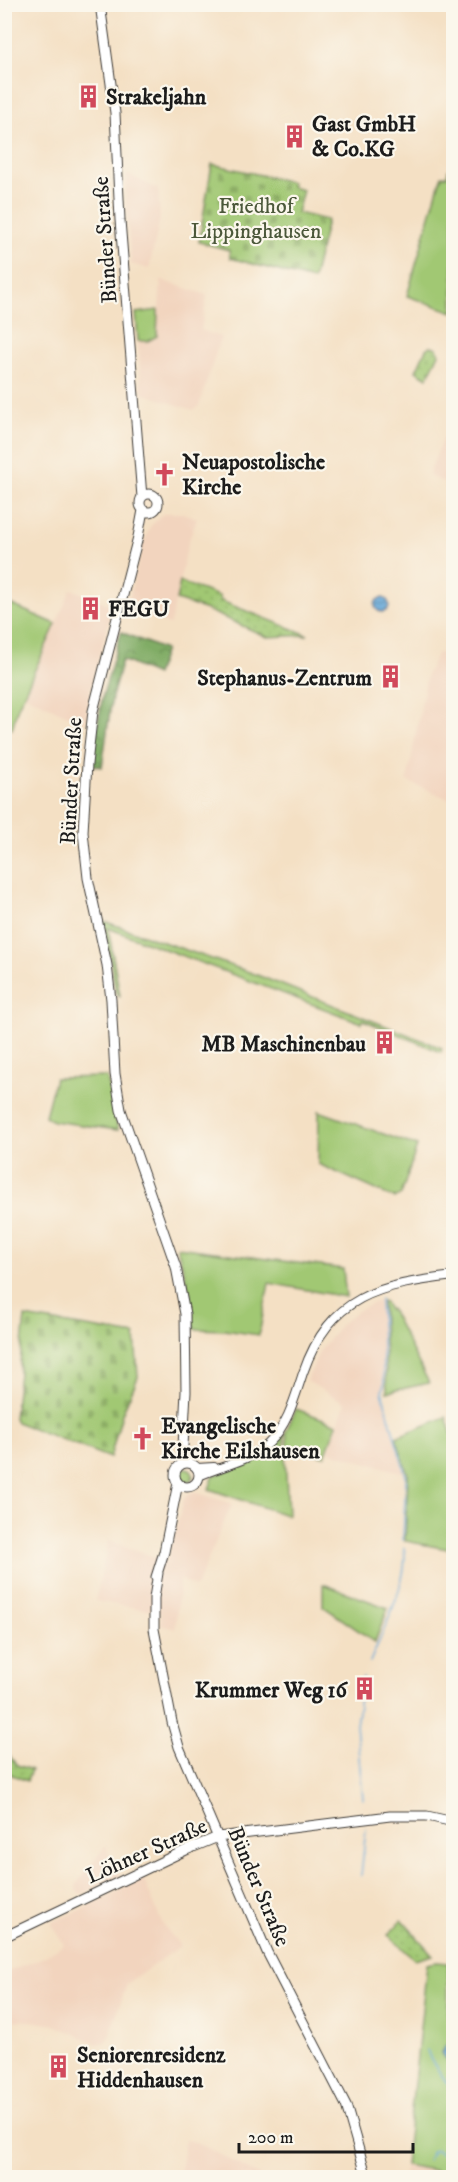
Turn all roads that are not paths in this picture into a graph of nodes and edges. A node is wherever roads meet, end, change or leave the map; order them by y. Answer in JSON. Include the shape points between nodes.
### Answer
{"nodes":[{"id":1,"x":100,"y":4,"type":"edge"},
{"id":2,"x":146,"y":495,"type":"junction"},
{"id":3,"x":146,"y":511,"type":"junction"},
{"id":4,"x":453,"y":1276,"type":"edge"},
{"id":5,"x":191,"y":1468,"type":"junction"},
{"id":6,"x":182,"y":1485,"type":"junction"},
{"id":7,"x":453,"y":1822,"type":"edge"},
{"id":8,"x":218,"y":1837,"type":"junction"},
{"id":9,"x":4,"y":1937,"type":"edge"},
{"id":10,"x":367,"y":2178,"type":"edge"}],
"edges":[{"from":1,"to":2,"type":"main road","name":"Bünder Straße","via":[[115,113],[120,220],[141,474]]},
{"from":2,"to":3,"type":"main road","via":[[140,503]]},
{"from":2,"to":3,"type":"main road","via":[[157,497],[159,504],[155,511]]},
{"from":3,"to":5,"type":"main road","name":"Bünder Straße","via":[[93,711],[83,832],[88,878],[107,965],[121,1110],[131,1150],[143,1173],[182,1294],[187,1342],[184,1437]]},
{"from":4,"to":5,"type":"street","via":[[390,1286],[348,1306],[316,1342],[289,1412],[269,1443],[248,1457],[221,1467]]},
{"from":5,"to":6,"type":"main road","via":[[192,1485]]},
{"from":5,"to":6,"type":"main road","name":"Bünder Straße","via":[[175,1470],[175,1478]]},
{"from":6,"to":8,"type":"main road","name":"Bünder Straße","via":[[153,1585],[154,1629],[173,1728]]},
{"from":7,"to":8,"type":"main road","name":"Löhner Straße","via":[[427,1816],[390,1816]]},
{"from":8,"to":9,"type":"main road","name":"Löhner Straße"},
{"from":8,"to":10,"type":"main road","name":"Bünder Straße","via":[[275,1970],[346,2105]]}]}
